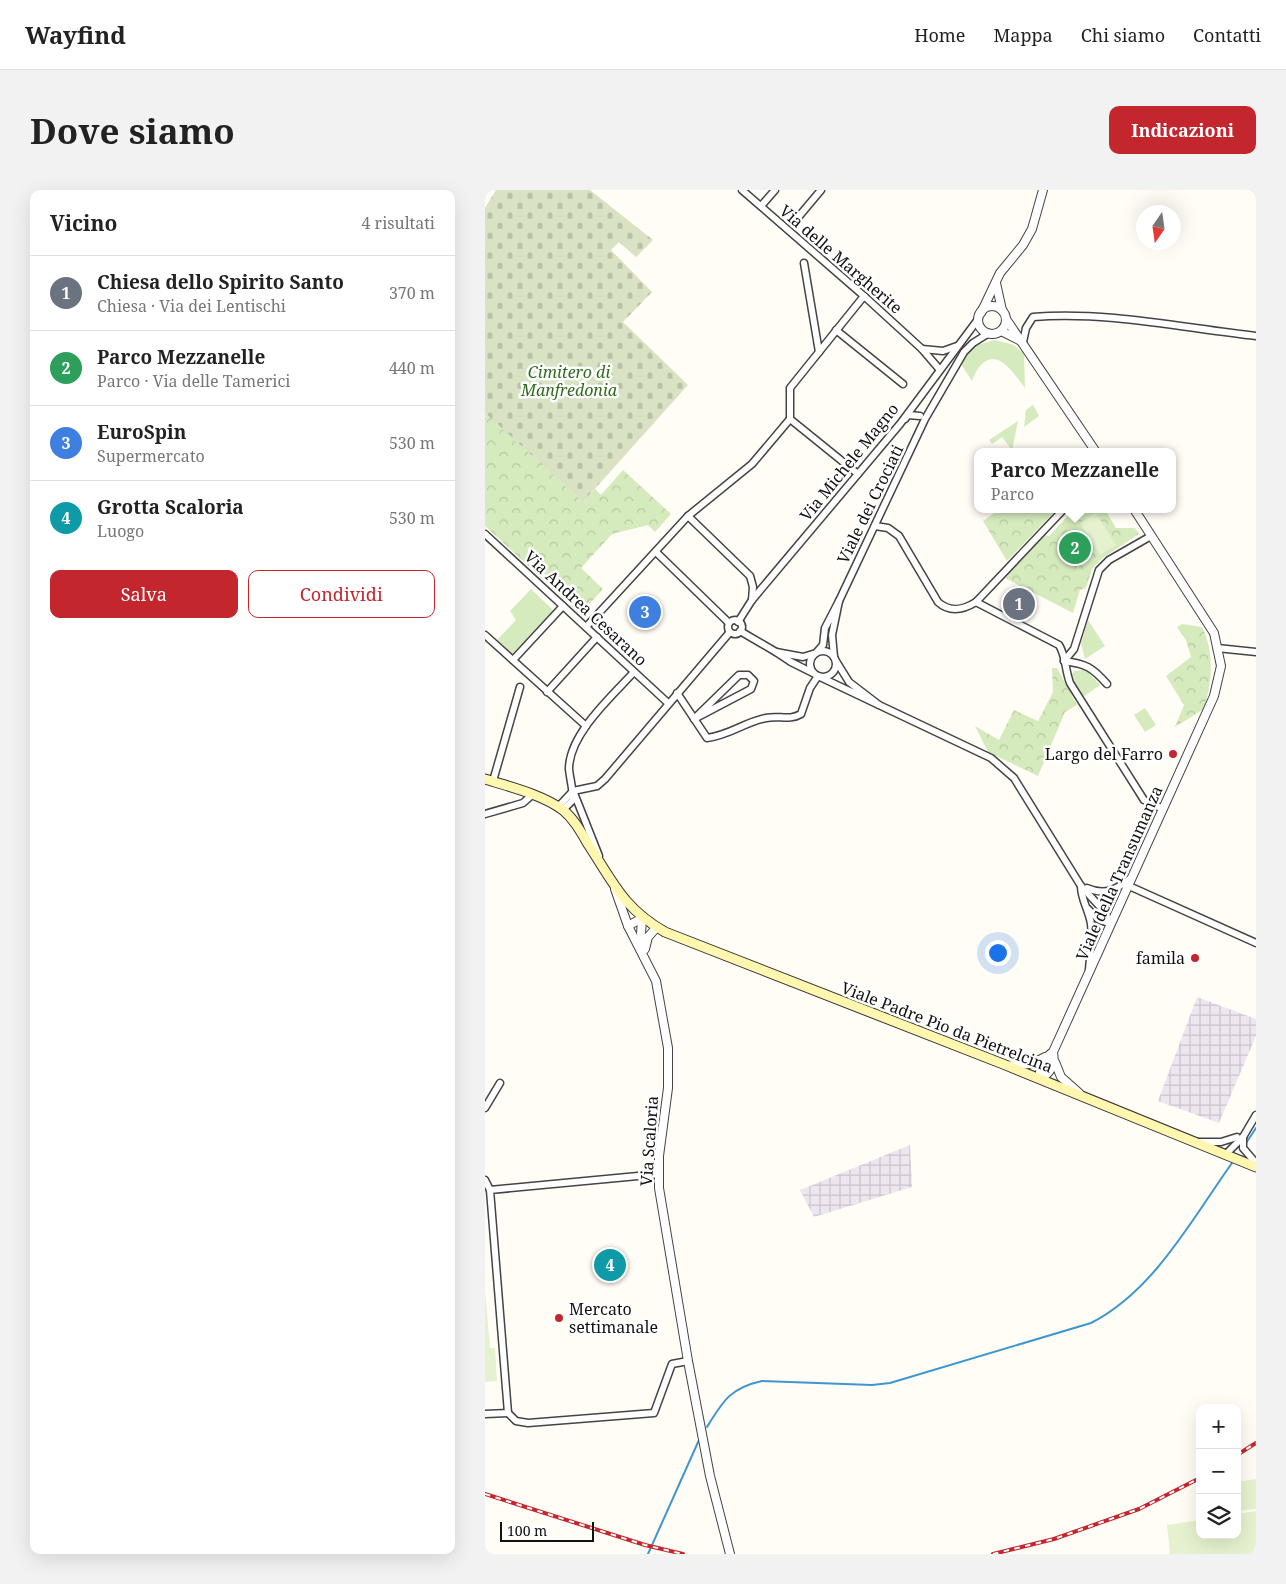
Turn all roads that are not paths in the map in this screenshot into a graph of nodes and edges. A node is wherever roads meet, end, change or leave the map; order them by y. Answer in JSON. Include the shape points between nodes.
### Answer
{"nodes":[{"id":1,"x":742,"y":190,"type":"edge"},
{"id":2,"x":775,"y":190,"type":"edge"},
{"id":3,"x":821,"y":190,"type":"edge"},
{"id":4,"x":1043,"y":190,"type":"edge"},
{"id":5,"x":761,"y":206,"type":"junction"},
{"id":6,"x":795,"y":220,"type":"dead end"},
{"id":7,"x":804,"y":263,"type":"dead end"},
{"id":8,"x":996,"y":281,"type":"junction"},
{"id":9,"x":864,"y":296,"type":"junction"},
{"id":10,"x":1002,"y":310,"type":"junction"},
{"id":11,"x":980,"y":315,"type":"junction"},
{"id":12,"x":1006,"y":319,"type":"junction"},
{"id":13,"x":836,"y":330,"type":"junction"},
{"id":14,"x":1001,"y":331,"type":"junction"},
{"id":15,"x":989,"y":333,"type":"junction"},
{"id":16,"x":1256,"y":336,"type":"edge"},
{"id":17,"x":1023,"y":342,"type":"junction"},
{"id":18,"x":959,"y":346,"type":"junction"},
{"id":19,"x":922,"y":349,"type":"junction"},
{"id":20,"x":819,"y":352,"type":"junction"},
{"id":21,"x":940,"y":370,"type":"junction"},
{"id":22,"x":903,"y":384,"type":"dead end"},
{"id":23,"x":917,"y":400,"type":"junction"},
{"id":24,"x":923,"y":417,"type":"junction"},
{"id":25,"x":790,"y":419,"type":"junction"},
{"id":26,"x":900,"y":424,"type":"junction"},
{"id":27,"x":1093,"y":448,"type":"edge"},
{"id":28,"x":858,"y":474,"type":"junction"},
{"id":29,"x":1059,"y":513,"type":"edge"},
{"id":30,"x":1137,"y":513,"type":"edge"},
{"id":31,"x":688,"y":516,"type":"junction"},
{"id":32,"x":875,"y":526,"type":"junction"},
{"id":33,"x":485,"y":534,"type":"edge"},
{"id":34,"x":1151,"y":536,"type":"junction"},
{"id":35,"x":656,"y":552,"type":"junction"},
{"id":36,"x":752,"y":600,"type":"junction"},
{"id":37,"x":839,"y":601,"type":"junction"},
{"id":38,"x":976,"y":602,"type":"junction"},
{"id":39,"x":563,"y":606,"type":"junction"},
{"id":40,"x":739,"y":622,"type":"junction"},
{"id":41,"x":729,"y":623,"type":"junction"},
{"id":42,"x":586,"y":627,"type":"junction"},
{"id":43,"x":741,"y":631,"type":"junction"},
{"id":44,"x":730,"y":632,"type":"junction"},
{"id":45,"x":485,"y":635,"type":"edge"},
{"id":46,"x":597,"y":637,"type":"junction"},
{"id":47,"x":1217,"y":648,"type":"junction"},
{"id":48,"x":775,"y":652,"type":"junction"},
{"id":49,"x":1256,"y":652,"type":"edge"},
{"id":50,"x":816,"y":653,"type":"junction"},
{"id":51,"x":835,"y":659,"type":"junction"},
{"id":52,"x":513,"y":660,"type":"junction"},
{"id":53,"x":1064,"y":661,"type":"junction"},
{"id":54,"x":634,"y":672,"type":"junction"},
{"id":55,"x":816,"y":675,"type":"junction"},
{"id":56,"x":1107,"y":684,"type":"dead end"},
{"id":57,"x":519,"y":687,"type":"dead end"},
{"id":58,"x":547,"y":692,"type":"junction"},
{"id":59,"x":677,"y":693,"type":"junction"},
{"id":60,"x":669,"y":703,"type":"junction"},
{"id":61,"x":879,"y":705,"type":"junction"},
{"id":62,"x":694,"y":719,"type":"junction"},
{"id":63,"x":585,"y":726,"type":"junction"},
{"id":64,"x":489,"y":780,"type":"edge"},
{"id":65,"x":573,"y":791,"type":"junction"},
{"id":66,"x":532,"y":796,"type":"junction"},
{"id":67,"x":560,"y":809,"type":"junction"},
{"id":68,"x":1163,"y":809,"type":"junction"},
{"id":69,"x":485,"y":814,"type":"edge"},
{"id":70,"x":602,"y":864,"type":"junction"},
{"id":71,"x":1133,"y":876,"type":"junction"},
{"id":72,"x":613,"y":884,"type":"junction"},
{"id":73,"x":1081,"y":886,"type":"junction"},
{"id":74,"x":1129,"y":886,"type":"junction"},
{"id":75,"x":1088,"y":909,"type":"junction"},
{"id":76,"x":642,"y":918,"type":"junction"},
{"id":77,"x":1111,"y":924,"type":"junction"},
{"id":78,"x":628,"y":926,"type":"junction"},
{"id":79,"x":657,"y":927,"type":"junction"},
{"id":80,"x":1256,"y":943,"type":"edge"},
{"id":81,"x":643,"y":954,"type":"junction"},
{"id":82,"x":1089,"y":974,"type":"junction"},
{"id":83,"x":1053,"y":1052,"type":"junction"},
{"id":84,"x":1045,"y":1057,"type":"junction"},
{"id":85,"x":1055,"y":1062,"type":"junction"},
{"id":86,"x":1003,"y":1064,"type":"junction"},
{"id":87,"x":1040,"y":1079,"type":"junction"},
{"id":88,"x":500,"y":1083,"type":"dead end"},
{"id":89,"x":1083,"y":1096,"type":"junction"},
{"id":90,"x":485,"y":1108,"type":"edge"},
{"id":91,"x":1256,"y":1115,"type":"edge"},
{"id":92,"x":1240,"y":1137,"type":"junction"},
{"id":93,"x":1196,"y":1142,"type":"junction"},
{"id":94,"x":1226,"y":1154,"type":"junction"},
{"id":95,"x":1256,"y":1165,"type":"edge"},
{"id":96,"x":659,"y":1174,"type":"junction"},
{"id":97,"x":485,"y":1180,"type":"edge"},
{"id":98,"x":491,"y":1190,"type":"junction"},
{"id":99,"x":688,"y":1361,"type":"junction"},
{"id":100,"x":507,"y":1413,"type":"junction"},
{"id":101,"x":485,"y":1414,"type":"edge"},
{"id":102,"x":730,"y":1554,"type":"edge"}],
"edges":[{"from":1,"to":5,"type":"street","name":"Via delle Margherite"},
{"from":2,"to":5,"type":"street"},
{"from":3,"to":6,"type":"street"},
{"from":4,"to":8,"type":"street","via":[[1028,238]]},
{"from":5,"to":9,"type":"street","name":"Via delle Margherite"},
{"from":7,"to":20,"type":"street"},
{"from":8,"to":10,"type":"street"},
{"from":8,"to":11,"type":"street"},
{"from":9,"to":13,"type":"street"},
{"from":9,"to":19,"type":"street","name":"Via delle Margherite"},
{"from":10,"to":11,"type":"street","via":[[991,306]]},
{"from":10,"to":12,"type":"street"},
{"from":11,"to":15,"type":"street","via":[[980,326]]},
{"from":11,"to":18,"type":"street","name":"Via Michele Magno"},
{"from":12,"to":14,"type":"street"},
{"from":12,"to":17,"type":"street"},
{"from":13,"to":20,"type":"street"},
{"from":13,"to":22,"type":"street"},
{"from":14,"to":15,"type":"street"},
{"from":14,"to":17,"type":"street"},
{"from":15,"to":24,"type":"street","name":"Viale dei Crociati","via":[[964,352]]},
{"from":16,"to":17,"type":"street","via":[[1058,315],[1033,317]]},
{"from":17,"to":27,"type":"street"},
{"from":18,"to":19,"type":"street","via":[[943,351]]},
{"from":18,"to":21,"type":"street","name":"Via Michele Magno"},
{"from":19,"to":21,"type":"street","name":"Via delle Margherite"},
{"from":20,"to":25,"type":"street","via":[[790,388]]},
{"from":21,"to":23,"type":"street","name":"Via Michele Magno"},
{"from":23,"to":24,"type":"street"},
{"from":23,"to":26,"type":"street","name":"Via Michele Magno"},
{"from":24,"to":26,"type":"street","name":"Viale dei Crociati","via":[[908,416]]},
{"from":24,"to":32,"type":"street","name":"Viale dei Crociati"},
{"from":25,"to":28,"type":"street"},
{"from":25,"to":31,"type":"street","via":[[752,464]]},
{"from":26,"to":28,"type":"street","name":"Via Michele Magno"},
{"from":28,"to":36,"type":"street","name":"Via Michele Magno"},
{"from":29,"to":38,"type":"street"},
{"from":30,"to":34,"type":"street","name":"Viale della Transumanza"},
{"from":31,"to":35,"type":"street"},
{"from":31,"to":36,"type":"street","via":[[749,576],[753,587]]},
{"from":32,"to":37,"type":"street","name":"Viale dei Crociati"},
{"from":32,"to":38,"type":"street","via":[[888,528],[899,536],[938,602],[945,608],[967,608]]},
{"from":33,"to":39,"type":"street","name":"Via Andrea Cesarano"},
{"from":34,"to":47,"type":"street","name":"Viale della Transumanza","via":[[1214,633]]},
{"from":34,"to":53,"type":"street","via":[[1109,560],[1099,570],[1074,649]]},
{"from":35,"to":41,"type":"street"},
{"from":35,"to":42,"type":"street"},
{"from":36,"to":40,"type":"street","name":"Via Michele Magno"},
{"from":37,"to":50,"type":"street","name":"Viale dei Crociati","via":[[825,628],[823,645]]},
{"from":37,"to":51,"type":"street","name":"Viale dei Crociati","via":[[832,635]]},
{"from":38,"to":53,"type":"street","via":[[1059,645]]},
{"from":39,"to":42,"type":"street","name":"Via Andrea Cesarano"},
{"from":39,"to":52,"type":"street"},
{"from":40,"to":41,"type":"street"},
{"from":40,"to":43,"type":"street"},
{"from":41,"to":44,"type":"street"},
{"from":42,"to":46,"type":"street","name":"Via Andrea Cesarano"},
{"from":43,"to":44,"type":"street"},
{"from":43,"to":48,"type":"street"},
{"from":44,"to":59,"type":"street"},
{"from":45,"to":52,"type":"street"},
{"from":46,"to":54,"type":"street","name":"Via Andrea Cesarano"},
{"from":46,"to":58,"type":"street"},
{"from":47,"to":49,"type":"street"},
{"from":47,"to":68,"type":"street","name":"Viale della Transumanza","via":[[1221,666],[1214,696]]},
{"from":48,"to":50,"type":"street","via":[[803,657]]},
{"from":48,"to":55,"type":"street"},
{"from":50,"to":51,"type":"street","via":[[824,651]]},
{"from":50,"to":55,"type":"street","name":"Viale dei Crociati","via":[[810,662]]},
{"from":51,"to":55,"type":"street","via":[[833,673],[826,677]]},
{"from":51,"to":61,"type":"street","via":[[849,682]]},
{"from":52,"to":58,"type":"street"},
{"from":53,"to":56,"type":"street","via":[[1084,664]]},
{"from":53,"to":68,"type":"street","via":[[1070,683],[1144,800]]},
{"from":54,"to":60,"type":"street","name":"Via Andrea Cesarano"},
{"from":54,"to":63,"type":"street","name":"Via Scaloria"},
{"from":55,"to":61,"type":"street"},
{"from":55,"to":62,"type":"street","via":[[801,714],[793,719],[767,718],[723,736],[707,738]]},
{"from":57,"to":64,"type":"street","name":"Via Scaloria"},
{"from":58,"to":63,"type":"street"},
{"from":59,"to":60,"type":"street"},
{"from":59,"to":62,"type":"street"},
{"from":60,"to":65,"type":"street","via":[[605,779],[597,786]]},
{"from":61,"to":73,"type":"street","via":[[991,758],[1015,778]]},
{"from":62,"to":62,"type":"street","via":[[751,688],[753,681],[748,675],[739,675]]},
{"from":63,"to":65,"type":"street","name":"Via Scaloria","via":[[574,747],[569,768]]},
{"from":64,"to":66,"type":"main road","name":"Via Scaloria"},
{"from":65,"to":67,"type":"street","via":[[573,800]]},
{"from":65,"to":70,"type":"street","name":"Via Scaloria"},
{"from":66,"to":67,"type":"main road","name":"Via Scaloria"},
{"from":66,"to":69,"type":"street","via":[[523,803]]},
{"from":67,"to":70,"type":"main road","name":"Via Scaloria","via":[[571,818]]},
{"from":68,"to":71,"type":"street","name":"Viale della Transumanza"},
{"from":70,"to":72,"type":"main road","name":"Via Scaloria"},
{"from":71,"to":73,"type":"street","via":[[1122,886],[1107,892]]},
{"from":71,"to":74,"type":"street","name":"Viale della Transumanza"},
{"from":72,"to":76,"type":"main road","name":"Via Scaloria"},
{"from":72,"to":78,"type":"street","name":"Via Scaloria"},
{"from":73,"to":75,"type":"street","via":[[1081,898]]},
{"from":73,"to":77,"type":"street"},
{"from":74,"to":77,"type":"street","name":"Viale della Transumanza"},
{"from":74,"to":80,"type":"street"},
{"from":75,"to":77,"type":"street","via":[[1098,919]]},
{"from":75,"to":82,"type":"street","via":[[1092,926]]},
{"from":76,"to":78,"type":"street"},
{"from":76,"to":79,"type":"main road","name":"Via Scaloria"},
{"from":76,"to":81,"type":"street","name":"Via Scaloria"},
{"from":77,"to":82,"type":"street","name":"Viale della Transumanza"},
{"from":78,"to":81,"type":"street","name":"Via Scaloria"},
{"from":79,"to":81,"type":"street","via":[[648,937]]},
{"from":79,"to":86,"type":"main road","name":"Viale Padre Pio da Pietrelcina"},
{"from":81,"to":96,"type":"street","name":"Via Scaloria","via":[[656,981],[668,1048],[668,1088]]},
{"from":82,"to":83,"type":"street","name":"Viale della Transumanza"},
{"from":83,"to":84,"type":"street"},
{"from":83,"to":85,"type":"street"},
{"from":84,"to":86,"type":"street","via":[[1021,1066]]},
{"from":84,"to":87,"type":"street","via":[[1039,1072]]},
{"from":85,"to":87,"type":"street","via":[[1047,1076]]},
{"from":85,"to":89,"type":"street","via":[[1061,1077]]},
{"from":86,"to":87,"type":"main road","name":"Viale Padre Pio da Pietrelcina"},
{"from":87,"to":89,"type":"main road","name":"Viale Padre Pio da Pietrelcina"},
{"from":88,"to":90,"type":"street"},
{"from":89,"to":93,"type":"main road","name":"Viale Padre Pio da Pietrelcina"},
{"from":91,"to":92,"type":"street"},
{"from":92,"to":93,"type":"street","via":[[1221,1142]]},
{"from":92,"to":94,"type":"street"},
{"from":92,"to":95,"type":"street","via":[[1243,1148]]},
{"from":93,"to":94,"type":"main road","name":"Viale Padre Pio da Pietrelcina"},
{"from":94,"to":95,"type":"main road","name":"Viale Padre Pio da Pietrelcina"},
{"from":96,"to":98,"type":"street"},
{"from":96,"to":99,"type":"street","name":"Via Scaloria"},
{"from":97,"to":98,"type":"street"},
{"from":98,"to":100,"type":"street"},
{"from":99,"to":100,"type":"street","via":[[672,1364],[654,1413],[528,1424],[516,1421]]},
{"from":99,"to":102,"type":"street","name":"Via Scaloria","via":[[710,1476]]},
{"from":100,"to":101,"type":"street"}]}
